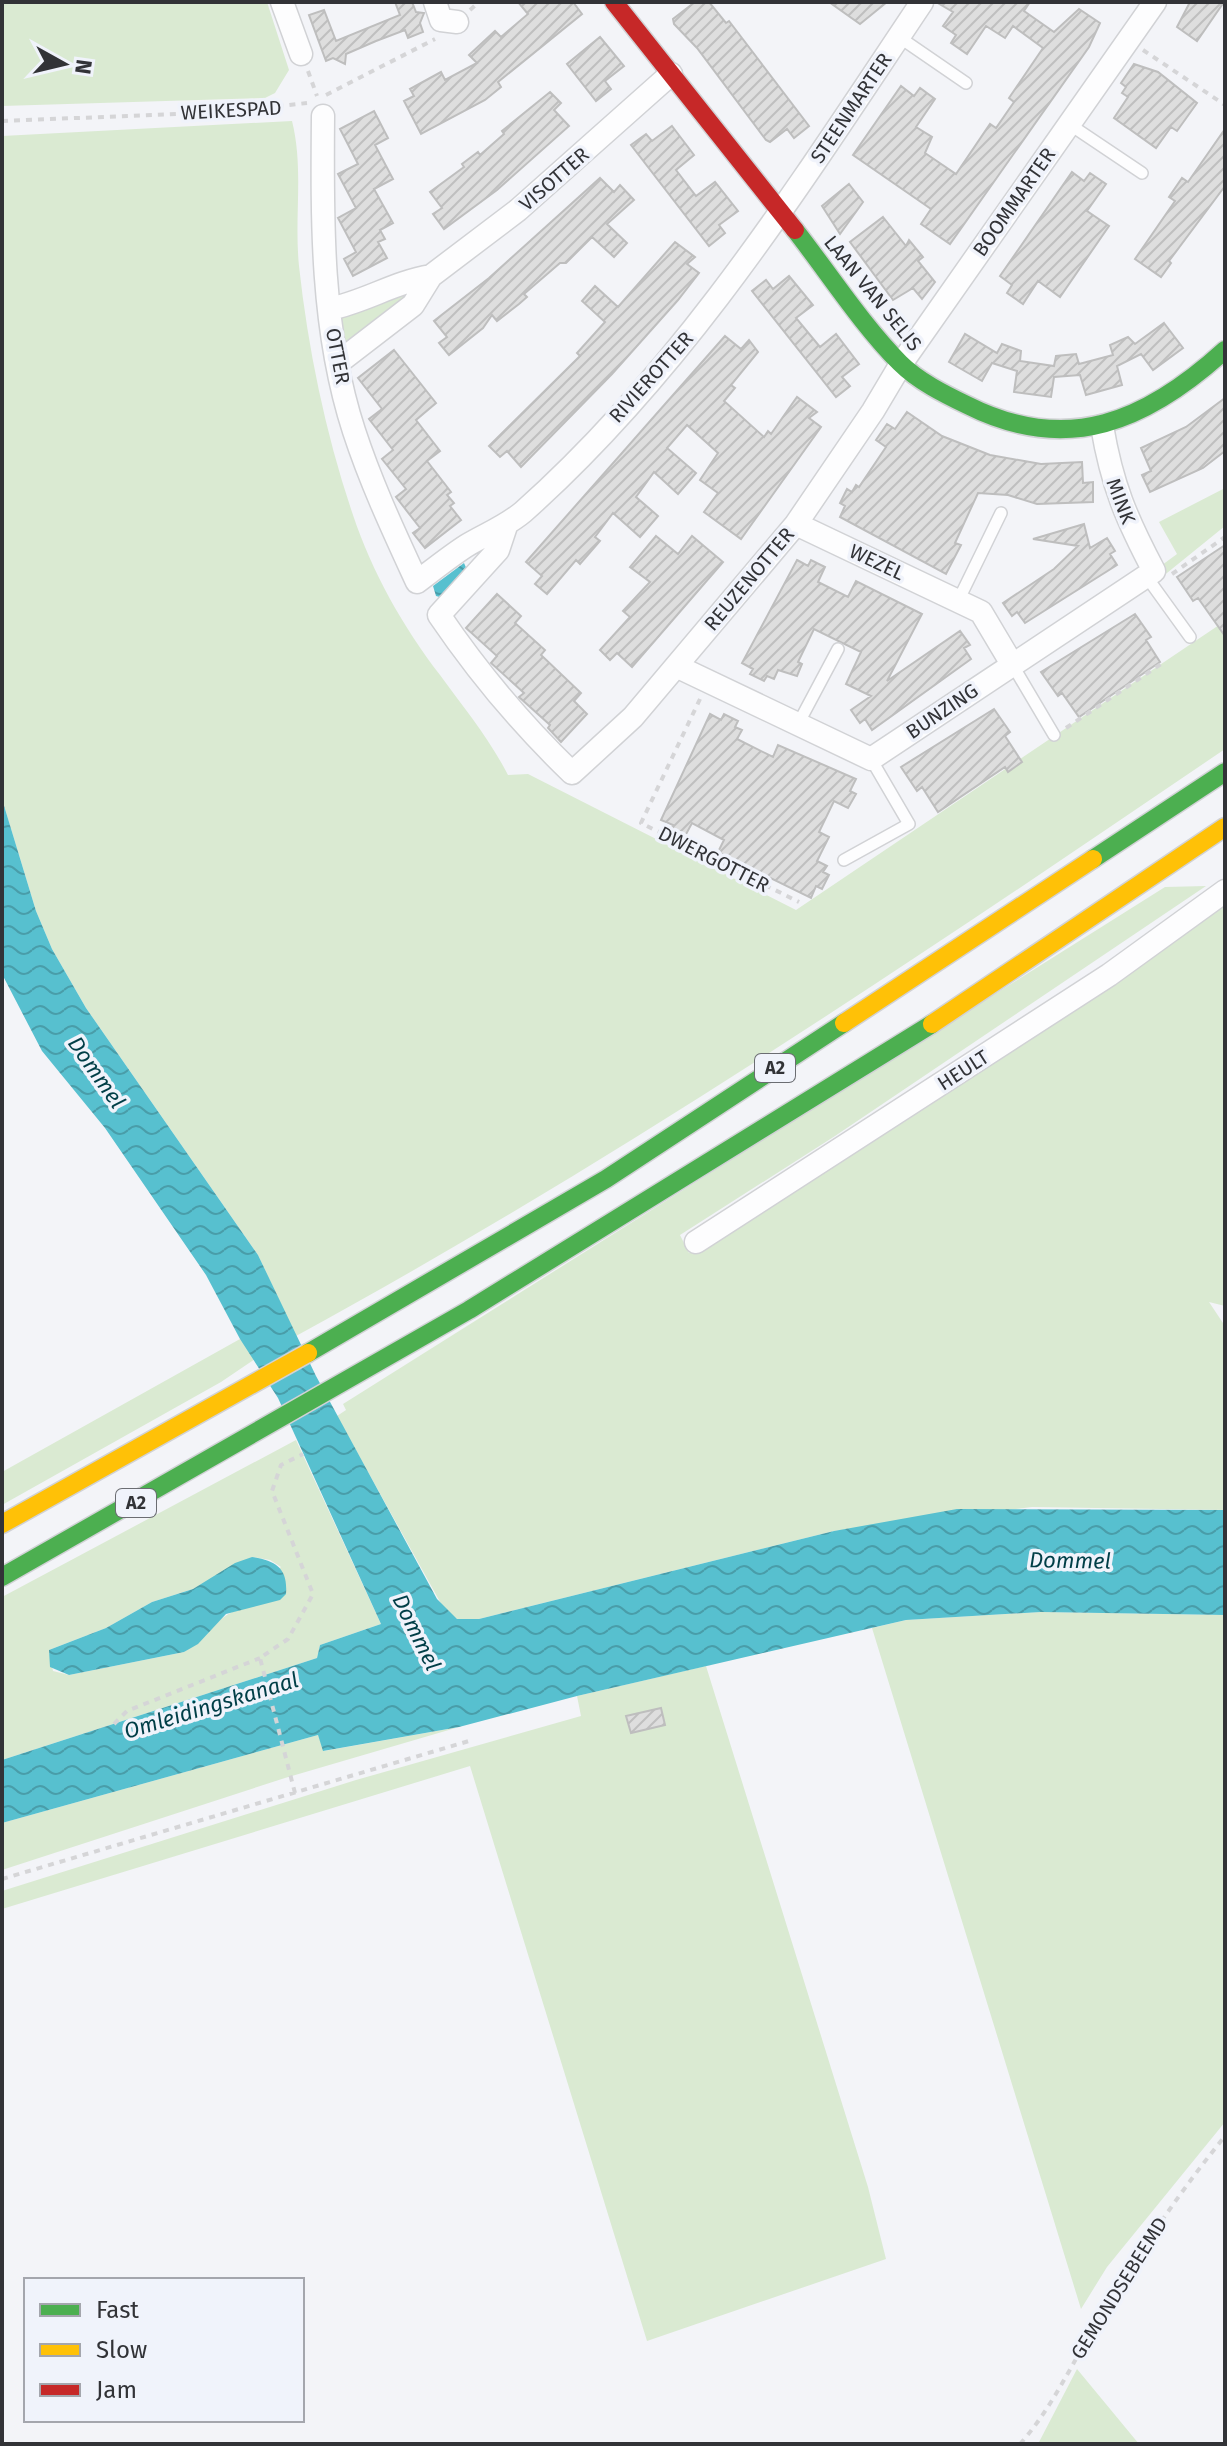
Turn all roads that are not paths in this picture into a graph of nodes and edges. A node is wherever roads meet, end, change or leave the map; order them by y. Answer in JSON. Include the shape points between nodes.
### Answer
{"nodes":[{"id":1,"x":282,"y":2,"type":"edge"},
{"id":2,"x":435,"y":2,"type":"edge"},
{"id":3,"x":614,"y":2,"type":"edge"},
{"id":4,"x":922,"y":2,"type":"edge"},
{"id":5,"x":1155,"y":2,"type":"edge"},
{"id":6,"x":457,"y":22,"type":"road end"},
{"id":7,"x":899,"y":37,"type":"junction"},
{"id":8,"x":301,"y":54,"type":"road end"},
{"id":9,"x":671,"y":74,"type":"junction"},
{"id":10,"x":966,"y":83,"type":"dead end"},
{"id":11,"x":320,"y":108,"type":"road end"},
{"id":12,"x":1069,"y":124,"type":"junction"},
{"id":13,"x":1142,"y":173,"type":"dead end"},
{"id":14,"x":780,"y":214,"type":"junction"},
{"id":15,"x":431,"y":276,"type":"junction"},
{"id":16,"x":329,"y":309,"type":"junction"},
{"id":17,"x":1225,"y":350,"type":"edge"},
{"id":18,"x":339,"y":362,"type":"junction"},
{"id":19,"x":901,"y":364,"type":"junction"},
{"id":20,"x":1102,"y":426,"type":"junction"},
{"id":21,"x":1001,"y":513,"type":"dead end"},
{"id":22,"x":796,"y":524,"type":"junction"},
{"id":23,"x":506,"y":526,"type":"junction"},
{"id":24,"x":1151,"y":578,"type":"junction"},
{"id":25,"x":417,"y":582,"type":"joint"},
{"id":26,"x":958,"y":601,"type":"junction"},
{"id":27,"x":1190,"y":637,"type":"dead end"},
{"id":28,"x":838,"y":649,"type":"dead end"},
{"id":29,"x":1012,"y":664,"type":"junction"},
{"id":30,"x":676,"y":666,"type":"junction"},
{"id":31,"x":797,"y":726,"type":"junction"},
{"id":32,"x":1054,"y":735,"type":"road end"},
{"id":33,"x":871,"y":759,"type":"junction"},
{"id":34,"x":1225,"y":772,"type":"edge"},
{"id":35,"x":572,"y":773,"type":"joint"},
{"id":36,"x":1225,"y":827,"type":"edge"},
{"id":37,"x":844,"y":860,"type":"dead end"},
{"id":38,"x":1225,"y":891,"type":"edge"},
{"id":39,"x":696,"y":1242,"type":"dead end"},
{"id":40,"x":2,"y":1524,"type":"edge"},
{"id":41,"x":2,"y":1577,"type":"edge"}],
"edges":[{"from":1,"to":8,"type":"street"},
{"from":2,"to":6,"type":"street","via":[[441,20]]},
{"from":3,"to":9,"type":"main road","name":"LAAN VAN SELIS"},
{"from":4,"to":7,"type":"street","name":"STEENMARTER"},
{"from":5,"to":12,"type":"street","name":"BOOMMARTER"},
{"from":7,"to":10,"type":"lane"},
{"from":7,"to":14,"type":"street","name":"STEENMARTER"},
{"from":9,"to":14,"type":"main road","name":"LAAN VAN SELIS"},
{"from":9,"to":15,"type":"street","name":"VISOTTER","via":[[518,210]]},
{"from":11,"to":16,"type":"street","name":"OTTER","via":[[321,225]]},
{"from":12,"to":13,"type":"lane"},
{"from":12,"to":19,"type":"street","name":"BOOMMARTER"},
{"from":14,"to":19,"type":"main road","name":"LAAN VAN SELIS"},
{"from":14,"to":23,"type":"street","name":"RIVIEROTTER","via":[[712,309],[620,413]]},
{"from":15,"to":16,"type":"street","name":"VISOTTER","via":[[402,281]]},
{"from":15,"to":18,"type":"street","name":"VISOTTER","via":[[413,305]]},
{"from":16,"to":18,"type":"street","name":"OTTER"},
{"from":17,"to":20,"type":"main road","name":"LAAN VAN SELIS","via":[[1196,380],[1160,405]]},
{"from":18,"to":25,"type":"street","name":"OTTER","via":[[353,427]]},
{"from":19,"to":20,"type":"main road","name":"LAAN VAN SELIS","via":[[926,384],[991,418],[1029,428]]},
{"from":19,"to":22,"type":"street","name":"REUZENOTTER"},
{"from":20,"to":24,"type":"street","name":"MINK","via":[[1110,474]]},
{"from":21,"to":26,"type":"lane"},
{"from":22,"to":26,"type":"street","name":"WEZEL"},
{"from":22,"to":30,"type":"street","name":"REUZENOTTER"},
{"from":23,"to":25,"type":"street","name":"RIVIEROTTER"},
{"from":23,"to":35,"type":"street","name":"RIVIEROTTER","via":[[498,550],[439,615],[499,699]]},
{"from":24,"to":27,"type":"lane"},
{"from":24,"to":29,"type":"street","name":"BUNZING"},
{"from":26,"to":29,"type":"street","name":"WEZEL","via":[[981,612]]},
{"from":28,"to":31,"type":"lane"},
{"from":29,"to":32,"type":"lane"},
{"from":29,"to":33,"type":"street","name":"BUNZING"},
{"from":30,"to":31,"type":"street"},
{"from":30,"to":35,"type":"street","name":"REUZENOTTER","via":[[633,717]]},
{"from":31,"to":33,"type":"street"},
{"from":33,"to":37,"type":"lane","via":[[909,824]]},
{"from":34,"to":40,"type":"main road","number":"A2","via":[[606,1179],[249,1388]]},
{"from":36,"to":41,"type":"main road","number":"A2","via":[[878,1061],[336,1390]]},
{"from":38,"to":39,"type":"street","name":"HEULT","via":[[1109,975]]}]}
